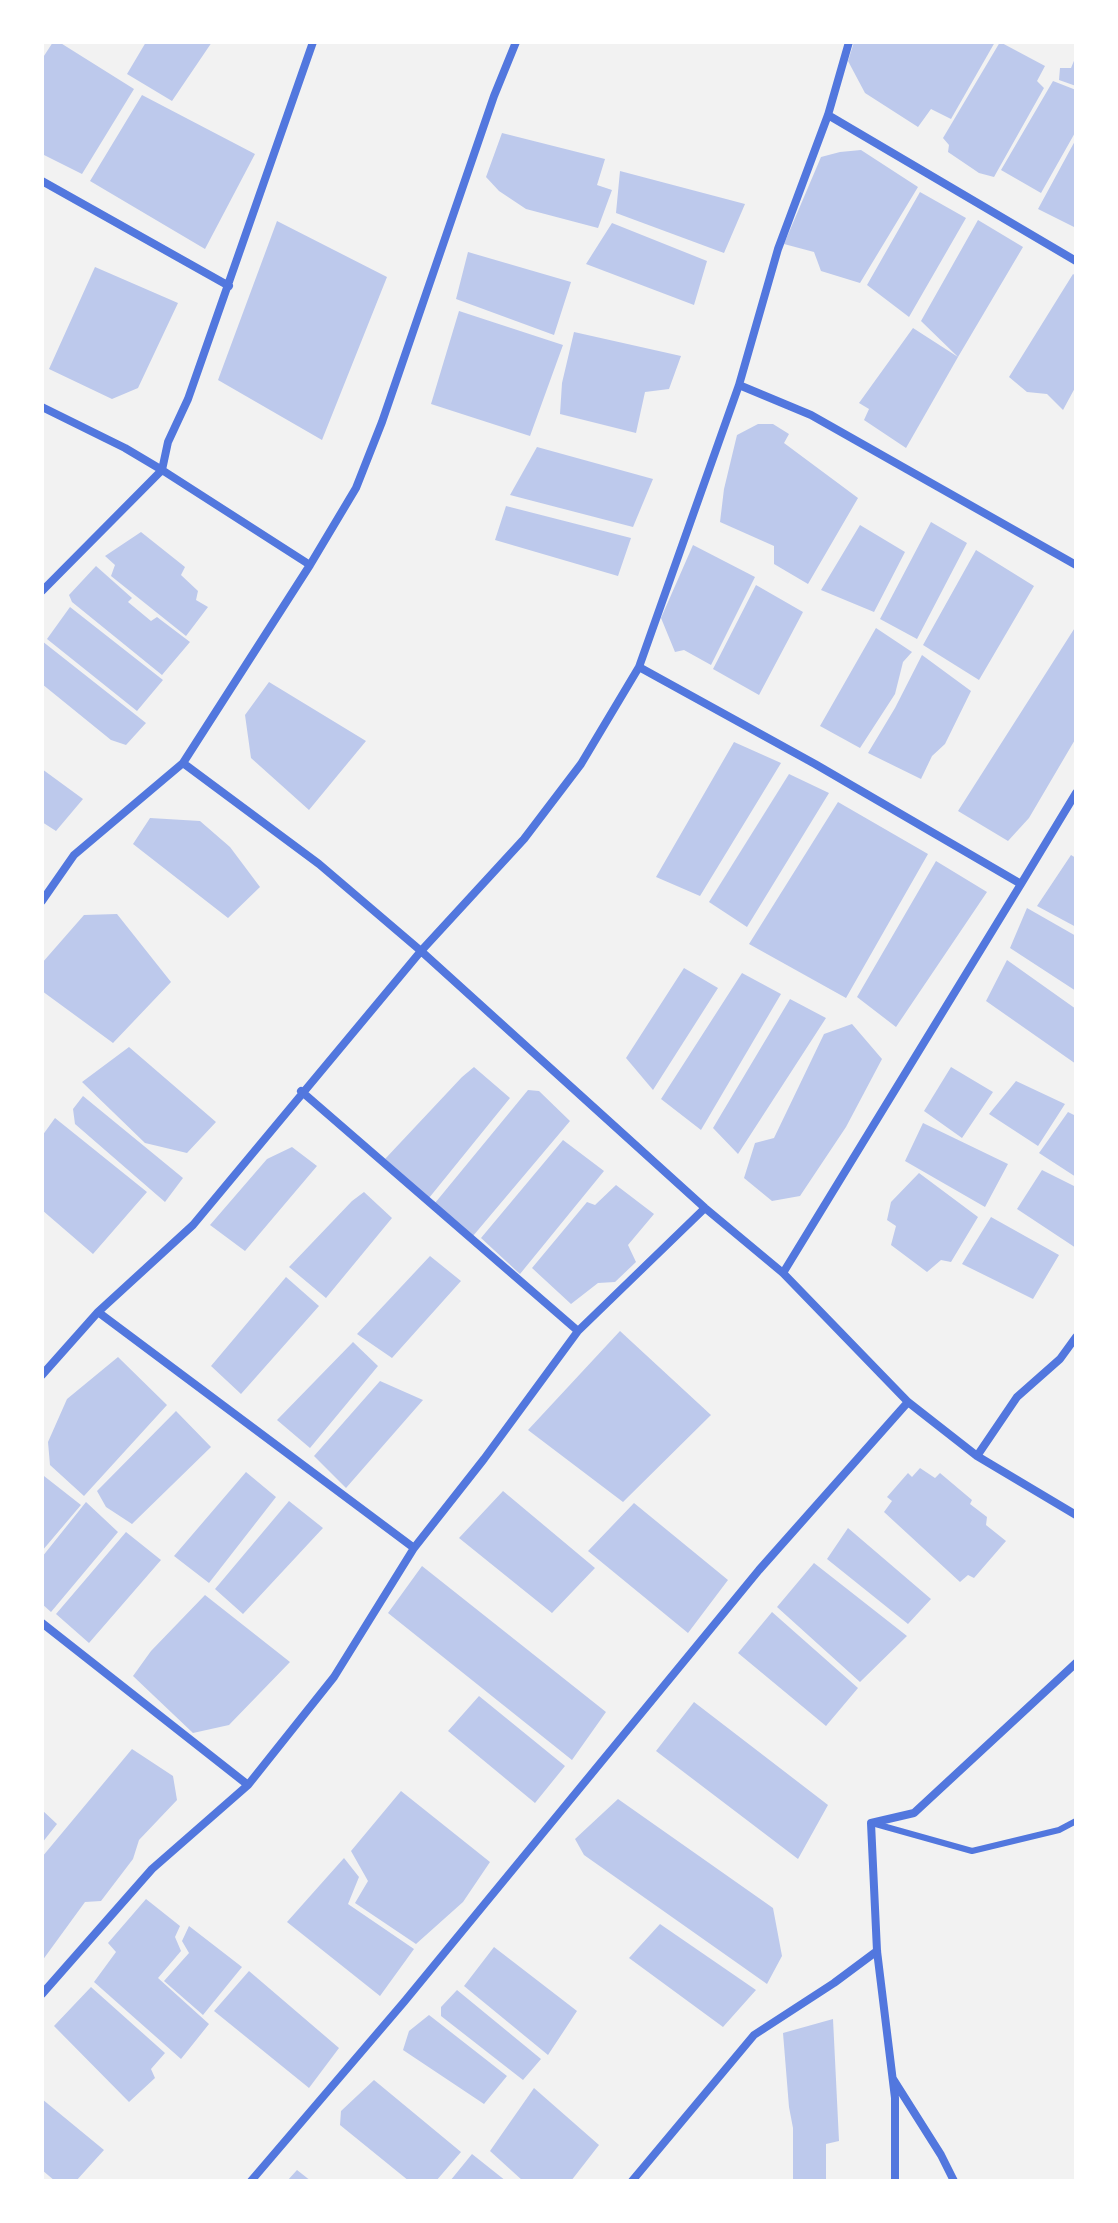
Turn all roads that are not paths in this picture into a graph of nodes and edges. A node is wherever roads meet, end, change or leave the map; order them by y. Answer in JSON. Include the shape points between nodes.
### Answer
{"nodes":[{"id":1,"x":313,"y":42,"type":"edge"},
{"id":2,"x":516,"y":42,"type":"edge"},
{"id":3,"x":849,"y":42,"type":"edge"},
{"id":4,"x":828,"y":115,"type":"junction"},
{"id":5,"x":42,"y":181,"type":"edge"},
{"id":6,"x":1076,"y":261,"type":"edge"},
{"id":7,"x":229,"y":286,"type":"junction"},
{"id":8,"x":739,"y":385,"type":"junction"},
{"id":9,"x":42,"y":407,"type":"edge"},
{"id":10,"x":162,"y":470,"type":"junction"},
{"id":11,"x":310,"y":565,"type":"junction"},
{"id":12,"x":1076,"y":565,"type":"edge"},
{"id":13,"x":42,"y":591,"type":"edge"},
{"id":14,"x":639,"y":667,"type":"junction"},
{"id":15,"x":183,"y":763,"type":"junction"},
{"id":16,"x":1076,"y":793,"type":"edge"},
{"id":17,"x":1021,"y":884,"type":"junction"},
{"id":18,"x":42,"y":901,"type":"edge"},
{"id":19,"x":421,"y":951,"type":"junction"},
{"id":20,"x":301,"y":1091,"type":"junction"},
{"id":21,"x":705,"y":1208,"type":"junction"},
{"id":22,"x":783,"y":1273,"type":"junction"},
{"id":23,"x":98,"y":1312,"type":"junction"},
{"id":24,"x":578,"y":1331,"type":"junction"},
{"id":25,"x":1076,"y":1337,"type":"edge"},
{"id":26,"x":42,"y":1375,"type":"edge"},
{"id":27,"x":908,"y":1402,"type":"junction"},
{"id":28,"x":977,"y":1456,"type":"junction"},
{"id":29,"x":1076,"y":1515,"type":"edge"},
{"id":30,"x":414,"y":1548,"type":"junction"},
{"id":31,"x":42,"y":1623,"type":"edge"},
{"id":32,"x":1076,"y":1663,"type":"edge"},
{"id":33,"x":248,"y":1785,"type":"junction"},
{"id":34,"x":1076,"y":1821,"type":"edge"},
{"id":35,"x":871,"y":1823,"type":"junction"},
{"id":36,"x":877,"y":1951,"type":"junction"},
{"id":37,"x":42,"y":1994,"type":"edge"},
{"id":38,"x":892,"y":2078,"type":"junction"},
{"id":39,"x":251,"y":2181,"type":"edge"},
{"id":40,"x":632,"y":2181,"type":"edge"},
{"id":41,"x":895,"y":2181,"type":"edge"},
{"id":42,"x":954,"y":2181,"type":"edge"}],
"edges":[{"from":1,"to":7,"type":"street"},
{"from":2,"to":11,"type":"street","via":[[382,422],[356,488]]},
{"from":3,"to":4,"type":"street"},
{"from":4,"to":6,"type":"street"},
{"from":4,"to":8,"type":"street","via":[[778,249]]},
{"from":5,"to":7,"type":"street"},
{"from":7,"to":10,"type":"street"},
{"from":8,"to":12,"type":"street","via":[[811,415]]},
{"from":8,"to":14,"type":"street"},
{"from":9,"to":10,"type":"street"},
{"from":10,"to":11,"type":"street"},
{"from":10,"to":13,"type":"street"},
{"from":11,"to":15,"type":"street"},
{"from":14,"to":17,"type":"street"},
{"from":14,"to":19,"type":"street","via":[[581,764],[533,827]]},
{"from":15,"to":18,"type":"street","via":[[74,855]]},
{"from":15,"to":19,"type":"street","via":[[319,864]]},
{"from":16,"to":17,"type":"street"},
{"from":17,"to":22,"type":"street"},
{"from":19,"to":20,"type":"street"},
{"from":19,"to":21,"type":"street"},
{"from":20,"to":23,"type":"street","via":[[193,1225]]},
{"from":20,"to":24,"type":"street"},
{"from":21,"to":22,"type":"street"},
{"from":21,"to":24,"type":"street"},
{"from":22,"to":27,"type":"street"},
{"from":23,"to":26,"type":"street"},
{"from":23,"to":30,"type":"street"},
{"from":24,"to":30,"type":"street"},
{"from":25,"to":28,"type":"street","via":[[1060,1359],[1017,1397]]},
{"from":27,"to":28,"type":"street"},
{"from":27,"to":39,"type":"street","via":[[759,1570]]},
{"from":28,"to":29,"type":"street"},
{"from":30,"to":33,"type":"street","via":[[334,1677]]},
{"from":31,"to":33,"type":"street"},
{"from":32,"to":35,"type":"street","via":[[914,1813]]},
{"from":33,"to":37,"type":"street","via":[[152,1869]]},
{"from":34,"to":35,"type":"lane","via":[[972,1851]]},
{"from":35,"to":36,"type":"street"},
{"from":36,"to":38,"type":"street"},
{"from":36,"to":40,"type":"street","via":[[754,2035]]},
{"from":38,"to":41,"type":"street"},
{"from":38,"to":42,"type":"street"}]}
